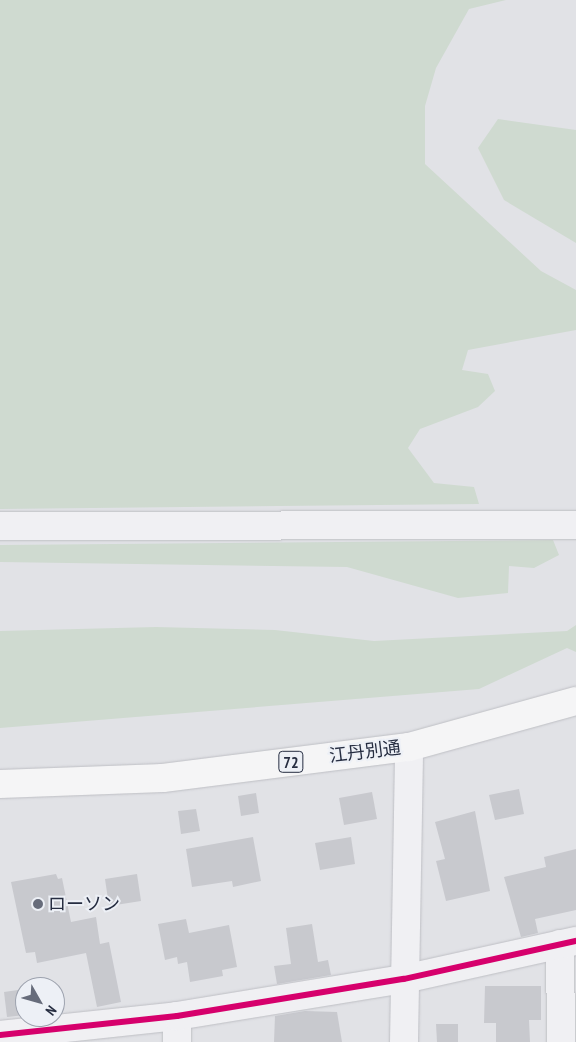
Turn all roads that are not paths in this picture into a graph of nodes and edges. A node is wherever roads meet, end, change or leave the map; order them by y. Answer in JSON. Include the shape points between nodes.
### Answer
{"nodes":[{"id":1,"x":0,"y":526,"type":"edge"},
{"id":2,"x":576,"y":526,"type":"edge"},
{"id":3,"x":576,"y":701,"type":"edge"},
{"id":4,"x":409,"y":746,"type":"junction"},
{"id":5,"x":0,"y":784,"type":"edge"},
{"id":6,"x":568,"y":942,"type":"edge"},
{"id":7,"x":404,"y":979,"type":"junction"},
{"id":8,"x":177,"y":1029,"type":"edge"},
{"id":9,"x":0,"y":1035,"type":"edge"},
{"id":10,"x":404,"y":1042,"type":"edge"},
{"id":11,"x":561,"y":1042,"type":"edge"}],
"edges":[{"from":1,"to":2,"type":"street"},
{"from":3,"to":4,"type":"main road","name":"江丹別通","number":"72"},
{"from":4,"to":5,"type":"main road","name":"江丹別通","number":"72","via":[[163,778]]},
{"from":4,"to":7,"type":"street"},
{"from":6,"to":7,"type":"street"},
{"from":6,"to":11,"type":"street"},
{"from":7,"to":8,"type":"street"},
{"from":7,"to":10,"type":"street"},
{"from":8,"to":9,"type":"street"}]}
